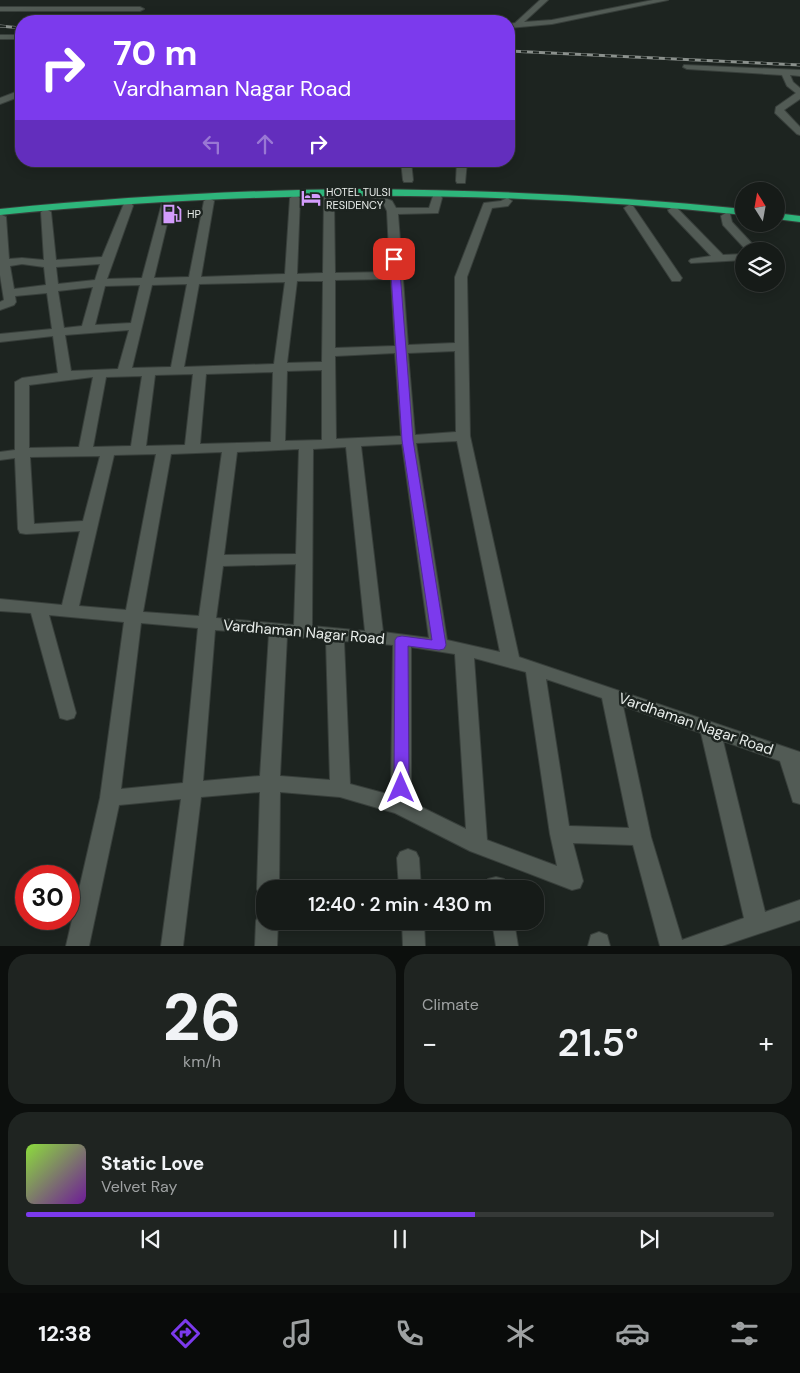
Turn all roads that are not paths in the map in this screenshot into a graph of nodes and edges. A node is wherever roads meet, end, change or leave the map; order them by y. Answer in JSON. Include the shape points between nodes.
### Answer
{"nodes":[{"id":1,"x":145,"y":0,"type":"edge"},
{"id":2,"x":544,"y":0,"type":"edge"},
{"id":3,"x":613,"y":0,"type":"edge"},
{"id":4,"x":664,"y":0,"type":"edge"},
{"id":5,"x":621,"y":8,"type":"junction"},
{"id":6,"x":0,"y":9,"type":"edge"},
{"id":7,"x":140,"y":9,"type":"junction"},
{"id":8,"x":135,"y":15,"type":"edge"},
{"id":9,"x":515,"y":24,"type":"edge"},
{"id":10,"x":515,"y":26,"type":"edge"},
{"id":11,"x":0,"y":37,"type":"edge"},
{"id":12,"x":15,"y":37,"type":"edge"},
{"id":13,"x":686,"y":67,"type":"dead end"},
{"id":14,"x":786,"y":72,"type":"junction"},
{"id":15,"x":800,"y":73,"type":"edge"},
{"id":16,"x":800,"y":93,"type":"edge"},
{"id":17,"x":15,"y":96,"type":"edge"},
{"id":18,"x":15,"y":100,"type":"edge"},
{"id":19,"x":2,"y":101,"type":"edge"},
{"id":20,"x":800,"y":132,"type":"edge"},
{"id":21,"x":407,"y":167,"type":"edge"},
{"id":22,"x":462,"y":167,"type":"edge"},
{"id":23,"x":408,"y":180,"type":"dead end"},
{"id":24,"x":461,"y":182,"type":"dead end"},
{"id":25,"x":298,"y":195,"type":"junction"},
{"id":26,"x":441,"y":195,"type":"junction"},
{"id":27,"x":374,"y":196,"type":"dead end"},
{"id":28,"x":329,"y":197,"type":"joint"},
{"id":29,"x":475,"y":200,"type":"dead end"},
{"id":30,"x":508,"y":201,"type":"dead end"},
{"id":31,"x":209,"y":202,"type":"dead end"},
{"id":32,"x":168,"y":203,"type":"dead end"},
{"id":33,"x":128,"y":206,"type":"dead end"},
{"id":34,"x":629,"y":208,"type":"dead end"},
{"id":35,"x":713,"y":209,"type":"junction"},
{"id":36,"x":673,"y":210,"type":"dead end"},
{"id":37,"x":392,"y":211,"type":"junction"},
{"id":38,"x":735,"y":211,"type":"edge"},
{"id":39,"x":46,"y":212,"type":"dead end"},
{"id":40,"x":1,"y":214,"type":"edge"},
{"id":41,"x":726,"y":216,"type":"joint"},
{"id":42,"x":785,"y":217,"type":"edge"},
{"id":43,"x":800,"y":219,"type":"edge"},
{"id":44,"x":745,"y":242,"type":"edge"},
{"id":45,"x":735,"y":257,"type":"edge"},
{"id":46,"x":719,"y":258,"type":"junction"},
{"id":47,"x":107,"y":260,"type":"junction"},
{"id":48,"x":696,"y":261,"type":"dead end"},
{"id":49,"x":2,"y":263,"type":"edge"},
{"id":50,"x":50,"y":264,"type":"junction"},
{"id":51,"x":396,"y":275,"type":"junction"},
{"id":52,"x":330,"y":276,"type":"junction"},
{"id":53,"x":291,"y":278,"type":"junction"},
{"id":54,"x":676,"y":278,"type":"dead end"},
{"id":55,"x":195,"y":279,"type":"junction"},
{"id":56,"x":145,"y":281,"type":"junction"},
{"id":57,"x":101,"y":283,"type":"junction"},
{"id":58,"x":52,"y":288,"type":"junction"},
{"id":59,"x":10,"y":293,"type":"junction"},
{"id":60,"x":0,"y":306,"type":"edge"},
{"id":61,"x":136,"y":326,"type":"junction"},
{"id":62,"x":87,"y":329,"type":"junction"},
{"id":63,"x":59,"y":332,"type":"junction"},
{"id":64,"x":0,"y":338,"type":"edge"},
{"id":65,"x":462,"y":347,"type":"junction"},
{"id":66,"x":401,"y":348,"type":"junction"},
{"id":67,"x":327,"y":352,"type":"junction"},
{"id":68,"x":327,"y":366,"type":"junction"},
{"id":69,"x":280,"y":368,"type":"junction"},
{"id":70,"x":200,"y":370,"type":"junction"},
{"id":71,"x":177,"y":371,"type":"junction"},
{"id":72,"x":149,"y":372,"type":"junction"},
{"id":73,"x":124,"y":373,"type":"junction"},
{"id":74,"x":100,"y":374,"type":"junction"},
{"id":75,"x":65,"y":376,"type":"junction"},
{"id":76,"x":463,"y":436,"type":"junction"},
{"id":77,"x":408,"y":440,"type":"junction"},
{"id":78,"x":353,"y":442,"type":"junction"},
{"id":79,"x":329,"y":443,"type":"junction"},
{"id":80,"x":278,"y":444,"type":"junction"},
{"id":81,"x":306,"y":444,"type":"junction"},
{"id":82,"x":230,"y":448,"type":"junction"},
{"id":83,"x":138,"y":450,"type":"junction"},
{"id":84,"x":164,"y":450,"type":"junction"},
{"id":85,"x":192,"y":450,"type":"junction"},
{"id":86,"x":108,"y":451,"type":"junction"},
{"id":87,"x":84,"y":452,"type":"junction"},
{"id":88,"x":22,"y":453,"type":"junction"},
{"id":89,"x":0,"y":456,"type":"edge"},
{"id":90,"x":89,"y":526,"type":"junction"},
{"id":91,"x":304,"y":559,"type":"junction"},
{"id":92,"x":215,"y":561,"type":"junction"},
{"id":93,"x":0,"y":604,"type":"edge"},
{"id":94,"x":38,"y":608,"type":"junction"},
{"id":95,"x":69,"y":610,"type":"junction"},
{"id":96,"x":133,"y":617,"type":"junction"},
{"id":97,"x":207,"y":624,"type":"junction"},
{"id":98,"x":278,"y":630,"type":"junction"},
{"id":99,"x":303,"y":632,"type":"junction"},
{"id":100,"x":335,"y":635,"type":"junction"},
{"id":101,"x":375,"y":638,"type":"junction"},
{"id":102,"x":402,"y":640,"type":"junction"},
{"id":103,"x":439,"y":645,"type":"junction"},
{"id":104,"x":464,"y":649,"type":"junction"},
{"id":105,"x":511,"y":661,"type":"junction"},
{"id":106,"x":535,"y":668,"type":"junction"},
{"id":107,"x":611,"y":695,"type":"junction"},
{"id":108,"x":67,"y":713,"type":"dead end"},
{"id":109,"x":710,"y":729,"type":"junction"},
{"id":110,"x":794,"y":758,"type":"edge"},
{"id":111,"x":270,"y":783,"type":"junction"},
{"id":112,"x":340,"y":789,"type":"junction"},
{"id":113,"x":192,"y":790,"type":"junction"},
{"id":114,"x":800,"y":796,"type":"edge"},
{"id":115,"x":110,"y":798,"type":"junction"},
{"id":116,"x":401,"y":806,"type":"junction"},
{"id":117,"x":560,"y":834,"type":"junction"},
{"id":118,"x":640,"y":837,"type":"junction"},
{"id":119,"x":477,"y":845,"type":"junction"},
{"id":120,"x":408,"y":858,"type":"dead end"},
{"id":121,"x":268,"y":880,"type":"edge"},
{"id":122,"x":409,"y":880,"type":"edge"},
{"id":123,"x":800,"y":910,"type":"edge"},
{"id":124,"x":757,"y":924,"type":"junction"},
{"id":125,"x":267,"y":930,"type":"edge"},
{"id":126,"x":413,"y":930,"type":"edge"},
{"id":127,"x":504,"y":930,"type":"edge"},
{"id":128,"x":76,"y":946,"type":"edge"},
{"id":129,"x":172,"y":946,"type":"edge"},
{"id":130,"x":266,"y":946,"type":"edge"},
{"id":131,"x":414,"y":946,"type":"edge"},
{"id":132,"x":507,"y":946,"type":"edge"},
{"id":133,"x":672,"y":946,"type":"edge"},
{"id":134,"x":690,"y":946,"type":"edge"}],
"edges":[{"from":1,"to":7,"type":"street"},
{"from":2,"to":9,"type":"street"},
{"from":3,"to":5,"type":"street"},
{"from":4,"to":5,"type":"street"},
{"from":5,"to":10,"type":"street"},
{"from":6,"to":7,"type":"street"},
{"from":7,"to":8,"type":"street"},
{"from":11,"to":12,"type":"street"},
{"from":13,"to":14,"type":"street"},
{"from":14,"to":15,"type":"street"},
{"from":14,"to":16,"type":"street","via":[[786,80]]},
{"from":16,"to":20,"type":"street","via":[[779,109]]},
{"from":17,"to":19,"type":"street"},
{"from":18,"to":19,"type":"street"},
{"from":21,"to":23,"type":"street"},
{"from":22,"to":24,"type":"street"},
{"from":25,"to":26,"type":"highway"},
{"from":25,"to":28,"type":"highway"},
{"from":25,"to":40,"type":"highway","via":[[118,201]]},
{"from":25,"to":53,"type":"street"},
{"from":26,"to":29,"type":"highway"},
{"from":26,"to":35,"type":"highway","via":[[570,198]]},
{"from":26,"to":37,"type":"street","via":[[434,210]]},
{"from":27,"to":37,"type":"street","via":[[388,202]]},
{"from":28,"to":52,"type":"street"},
{"from":30,"to":65,"type":"street","via":[[488,205],[461,277]]},
{"from":31,"to":55,"type":"street"},
{"from":32,"to":56,"type":"street"},
{"from":33,"to":47,"type":"street"},
{"from":34,"to":54,"type":"street"},
{"from":35,"to":38,"type":"highway"},
{"from":35,"to":41,"type":"highway"},
{"from":36,"to":46,"type":"street"},
{"from":37,"to":51,"type":"street"},
{"from":39,"to":50,"type":"street"},
{"from":40,"to":49,"type":"street"},
{"from":41,"to":44,"type":"street","via":[[727,223]]},
{"from":42,"to":43,"type":"highway"},
{"from":45,"to":46,"type":"street"},
{"from":46,"to":48,"type":"street"},
{"from":47,"to":50,"type":"street"},
{"from":47,"to":57,"type":"street"},
{"from":49,"to":50,"type":"street"},
{"from":49,"to":59,"type":"street"},
{"from":50,"to":58,"type":"street"},
{"from":51,"to":52,"type":"street"},
{"from":51,"to":66,"type":"street"},
{"from":52,"to":53,"type":"street"},
{"from":52,"to":67,"type":"street"},
{"from":53,"to":55,"type":"street"},
{"from":53,"to":69,"type":"street"},
{"from":55,"to":56,"type":"street"},
{"from":55,"to":71,"type":"street"},
{"from":56,"to":57,"type":"street"},
{"from":56,"to":61,"type":"street"},
{"from":57,"to":58,"type":"street"},
{"from":57,"to":62,"type":"street"},
{"from":58,"to":59,"type":"street"},
{"from":58,"to":63,"type":"street"},
{"from":59,"to":60,"type":"street","via":[[10,302]]},
{"from":61,"to":62,"type":"street"},
{"from":61,"to":73,"type":"street"},
{"from":62,"to":63,"type":"street"},
{"from":63,"to":64,"type":"street"},
{"from":63,"to":75,"type":"street"},
{"from":65,"to":66,"type":"street"},
{"from":65,"to":76,"type":"street"},
{"from":66,"to":67,"type":"street"},
{"from":66,"to":77,"type":"street"},
{"from":67,"to":68,"type":"street"},
{"from":68,"to":69,"type":"street"},
{"from":68,"to":79,"type":"street"},
{"from":69,"to":70,"type":"street"},
{"from":69,"to":80,"type":"street"},
{"from":70,"to":71,"type":"street"},
{"from":70,"to":85,"type":"street"},
{"from":71,"to":72,"type":"street"},
{"from":72,"to":73,"type":"street"},
{"from":72,"to":83,"type":"street"},
{"from":73,"to":74,"type":"street"},
{"from":74,"to":75,"type":"street"},
{"from":74,"to":87,"type":"street"},
{"from":75,"to":88,"type":"street","via":[[22,382]]},
{"from":76,"to":77,"type":"street"},
{"from":76,"to":105,"type":"street"},
{"from":77,"to":78,"type":"street"},
{"from":77,"to":103,"type":"street"},
{"from":78,"to":79,"type":"street"},
{"from":78,"to":101,"type":"street"},
{"from":79,"to":81,"type":"street"},
{"from":80,"to":81,"type":"street"},
{"from":80,"to":82,"type":"street"},
{"from":81,"to":91,"type":"street"},
{"from":82,"to":85,"type":"street"},
{"from":82,"to":92,"type":"street"},
{"from":83,"to":84,"type":"street"},
{"from":83,"to":86,"type":"street"},
{"from":84,"to":85,"type":"street"},
{"from":84,"to":96,"type":"street"},
{"from":86,"to":87,"type":"street"},
{"from":86,"to":90,"type":"street"},
{"from":87,"to":88,"type":"street"},
{"from":88,"to":89,"type":"street"},
{"from":88,"to":90,"type":"street","via":[[26,529]]},
{"from":90,"to":95,"type":"street"},
{"from":91,"to":92,"type":"street"},
{"from":91,"to":99,"type":"street"},
{"from":92,"to":97,"type":"street"},
{"from":93,"to":94,"type":"street","name":"Vardhaman Nagar Road"},
{"from":94,"to":95,"type":"street","name":"Vardhaman Nagar Road"},
{"from":94,"to":108,"type":"street"},
{"from":95,"to":96,"type":"street","name":"Vardhaman Nagar Road"},
{"from":96,"to":97,"type":"street","name":"Vardhaman Nagar Road"},
{"from":96,"to":115,"type":"street"},
{"from":97,"to":98,"type":"street","name":"Vardhaman Nagar Road"},
{"from":97,"to":113,"type":"street"},
{"from":98,"to":99,"type":"street","name":"Vardhaman Nagar Road"},
{"from":98,"to":111,"type":"street"},
{"from":99,"to":100,"type":"street","name":"Vardhaman Nagar Road"},
{"from":100,"to":101,"type":"street","name":"Vardhaman Nagar Road"},
{"from":100,"to":112,"type":"street"},
{"from":101,"to":102,"type":"street","name":"Vardhaman Nagar Road"},
{"from":102,"to":103,"type":"street","name":"Vardhaman Nagar Road"},
{"from":102,"to":116,"type":"street"},
{"from":103,"to":104,"type":"street","name":"Vardhaman Nagar Road"},
{"from":104,"to":105,"type":"street","name":"Vardhaman Nagar Road"},
{"from":104,"to":119,"type":"street"},
{"from":105,"to":106,"type":"street","name":"Vardhaman Nagar Road"},
{"from":106,"to":107,"type":"street","name":"Vardhaman Nagar Road"},
{"from":106,"to":117,"type":"street"},
{"from":107,"to":109,"type":"street","name":"Vardhaman Nagar Road"},
{"from":107,"to":118,"type":"street"},
{"from":109,"to":110,"type":"street","name":"Vardhaman Nagar Road"},
{"from":109,"to":124,"type":"street"},
{"from":110,"to":114,"type":"street"},
{"from":111,"to":112,"type":"street"},
{"from":111,"to":113,"type":"street"},
{"from":111,"to":121,"type":"street"},
{"from":112,"to":116,"type":"street"},
{"from":113,"to":115,"type":"street"},
{"from":113,"to":129,"type":"street"},
{"from":115,"to":128,"type":"street"},
{"from":116,"to":119,"type":"street"},
{"from":117,"to":118,"type":"street"},
{"from":117,"to":119,"type":"street","via":[[572,881]]},
{"from":118,"to":133,"type":"street"},
{"from":120,"to":122,"type":"street"},
{"from":123,"to":124,"type":"street"},
{"from":124,"to":134,"type":"street"},
{"from":125,"to":130,"type":"street"},
{"from":126,"to":131,"type":"street"},
{"from":127,"to":132,"type":"street"}]}
